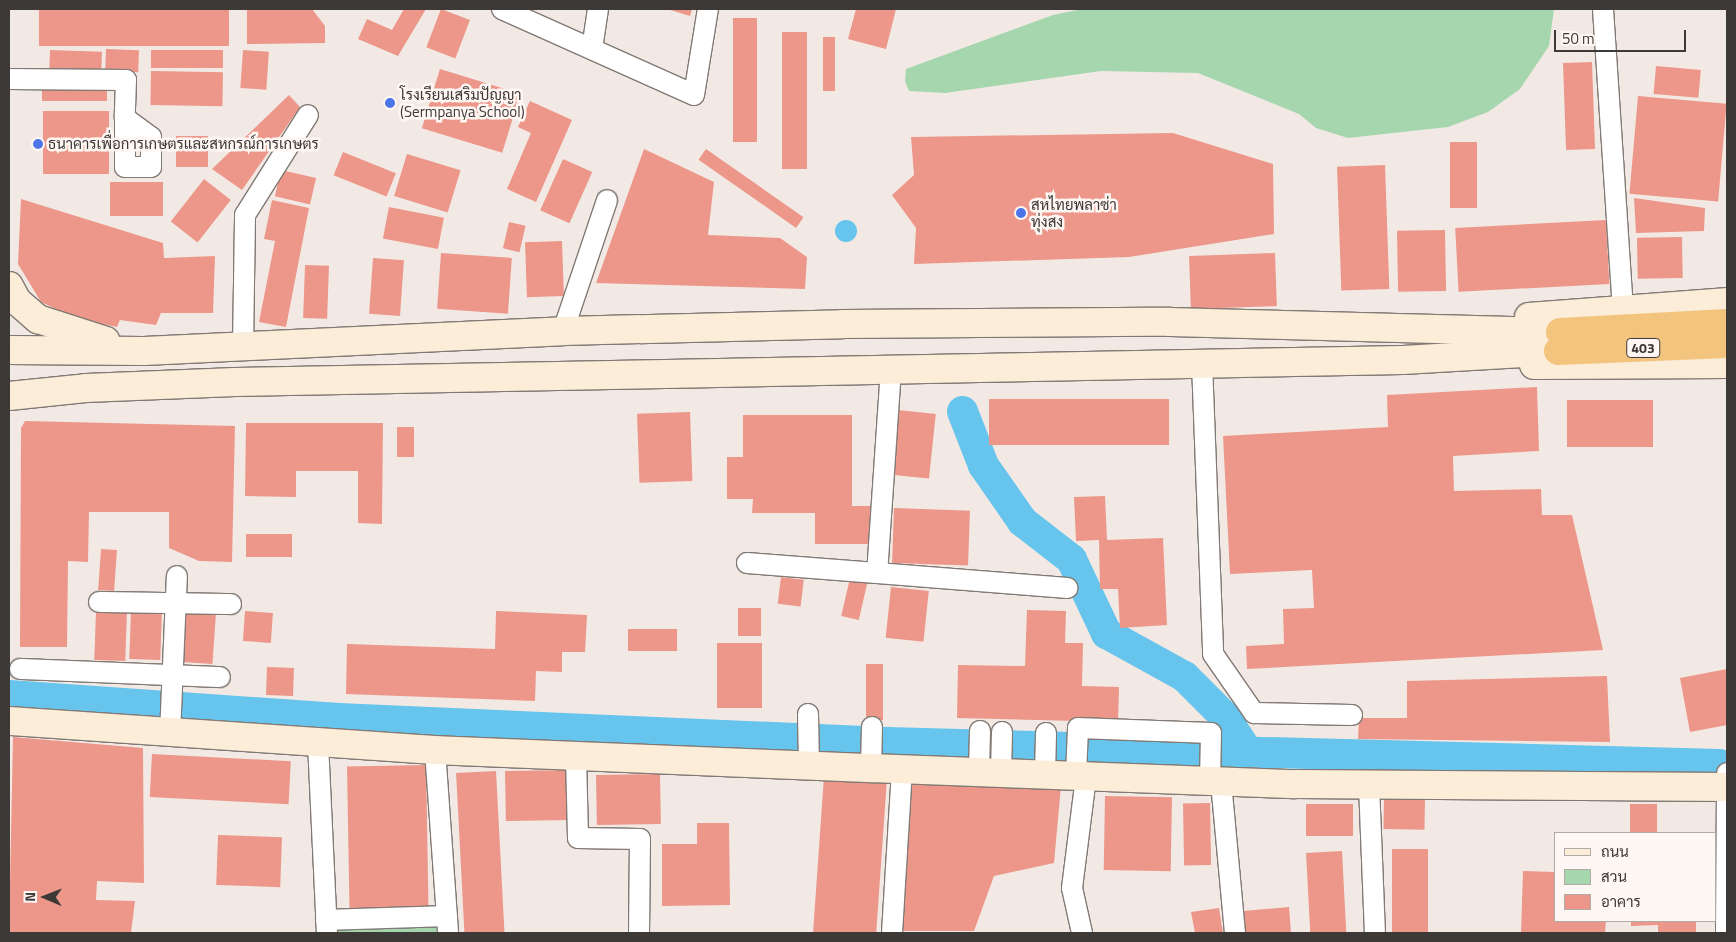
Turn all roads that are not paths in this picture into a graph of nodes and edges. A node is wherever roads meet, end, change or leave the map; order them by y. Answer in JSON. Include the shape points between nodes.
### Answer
{"nodes":[{"id":1,"x":502,"y":9,"type":"edge"},
{"id":2,"x":598,"y":9,"type":"edge"},
{"id":3,"x":708,"y":9,"type":"edge"},
{"id":4,"x":1603,"y":9,"type":"edge"},
{"id":5,"x":592,"y":49,"type":"junction"},
{"id":6,"x":9,"y":79,"type":"edge"},
{"id":7,"x":308,"y":115,"type":"dead end"},
{"id":8,"x":126,"y":118,"type":"dead end"},
{"id":9,"x":608,"y":200,"type":"dead end"},
{"id":10,"x":9,"y":286,"type":"edge"},
{"id":11,"x":1727,"y":302,"type":"edge"},
{"id":12,"x":1624,"y":309,"type":"junction"},
{"id":13,"x":1727,"y":323,"type":"edge"},
{"id":14,"x":1410,"y":326,"type":"junction"},
{"id":15,"x":563,"y":331,"type":"junction"},
{"id":16,"x":1559,"y":342,"type":"junction"},
{"id":17,"x":1727,"y":344,"type":"edge"},
{"id":18,"x":243,"y":346,"type":"junction"},
{"id":19,"x":9,"y":350,"type":"edge"},
{"id":20,"x":144,"y":351,"type":"junction"},
{"id":21,"x":1403,"y":360,"type":"junction"},
{"id":22,"x":1202,"y":363,"type":"junction"},
{"id":23,"x":1727,"y":364,"type":"edge"},
{"id":24,"x":891,"y":369,"type":"junction"},
{"id":25,"x":42,"y":394,"type":"junction"},
{"id":26,"x":9,"y":396,"type":"edge"},
{"id":27,"x":9,"y":407,"type":"edge"},
{"id":28,"x":747,"y":563,"type":"dead end"},
{"id":29,"x":877,"y":573,"type":"junction"},
{"id":30,"x":177,"y":576,"type":"dead end"},
{"id":31,"x":1067,"y":588,"type":"dead end"},
{"id":32,"x":99,"y":602,"type":"dead end"},
{"id":33,"x":176,"y":603,"type":"junction"},
{"id":34,"x":231,"y":604,"type":"dead end"},
{"id":35,"x":20,"y":669,"type":"dead end"},
{"id":36,"x":220,"y":677,"type":"dead end"},
{"id":37,"x":172,"y":682,"type":"junction"},
{"id":38,"x":808,"y":714,"type":"dead end"},
{"id":39,"x":1352,"y":715,"type":"dead end"},
{"id":40,"x":9,"y":721,"type":"edge"},
{"id":41,"x":171,"y":728,"type":"junction"},
{"id":42,"x":872,"y":728,"type":"dead end"},
{"id":43,"x":980,"y":731,"type":"dead end"},
{"id":44,"x":1002,"y":732,"type":"dead end"},
{"id":45,"x":1046,"y":733,"type":"dead end"},
{"id":46,"x":318,"y":743,"type":"junction"},
{"id":47,"x":435,"y":750,"type":"junction"},
{"id":48,"x":576,"y":756,"type":"junction"},
{"id":49,"x":808,"y":758,"type":"junction"},
{"id":50,"x":871,"y":768,"type":"junction"},
{"id":51,"x":902,"y":770,"type":"junction"},
{"id":52,"x":990,"y":772,"type":"junction"},
{"id":53,"x":1727,"y":773,"type":"edge"},
{"id":54,"x":1045,"y":774,"type":"junction"},
{"id":55,"x":1079,"y":776,"type":"junction"},
{"id":56,"x":1214,"y":781,"type":"junction"},
{"id":57,"x":1369,"y":785,"type":"junction"},
{"id":58,"x":1727,"y":787,"type":"edge"},
{"id":59,"x":447,"y":925,"type":"edge"},
{"id":60,"x":327,"y":927,"type":"edge"},
{"id":61,"x":644,"y":932,"type":"edge"},
{"id":62,"x":892,"y":933,"type":"edge"},
{"id":63,"x":1082,"y":933,"type":"edge"},
{"id":64,"x":1235,"y":933,"type":"edge"},
{"id":65,"x":1375,"y":933,"type":"edge"},
{"id":66,"x":1726,"y":933,"type":"edge"}],
"edges":[{"from":1,"to":5,"type":"street"},
{"from":2,"to":5,"type":"street"},
{"from":3,"to":5,"type":"street","via":[[694,95]]},
{"from":4,"to":12,"type":"street"},
{"from":6,"to":8,"type":"street","via":[[126,80]]},
{"from":7,"to":18,"type":"street","via":[[245,215]]},
{"from":9,"to":15,"type":"street"},
{"from":10,"to":20,"type":"main road","via":[[17,301],[38,319]]},
{"from":11,"to":12,"type":"main road"},
{"from":12,"to":14,"type":"main road"},
{"from":13,"to":16,"type":"highway","number":"403"},
{"from":14,"to":15,"type":"main road","number":"403","via":[[920,324]]},
{"from":14,"to":16,"type":"main road","number":"403"},
{"from":15,"to":18,"type":"main road"},
{"from":16,"to":17,"type":"highway","number":"403"},
{"from":16,"to":21,"type":"main road","number":"403"},
{"from":18,"to":20,"type":"main road"},
{"from":19,"to":20,"type":"main road"},
{"from":21,"to":22,"type":"main road","number":"403"},
{"from":21,"to":23,"type":"main road","via":[[1554,365]]},
{"from":22,"to":24,"type":"main road","number":"403"},
{"from":22,"to":39,"type":"street","via":[[1214,654],[1254,714]]},
{"from":24,"to":25,"type":"main road","via":[[235,382],[86,388]]},
{"from":24,"to":29,"type":"street"},
{"from":25,"to":26,"type":"main road"},
{"from":25,"to":27,"type":"main road"},
{"from":28,"to":29,"type":"street"},
{"from":29,"to":31,"type":"street"},
{"from":30,"to":33,"type":"street"},
{"from":32,"to":33,"type":"street"},
{"from":33,"to":34,"type":"street"},
{"from":33,"to":37,"type":"street"},
{"from":35,"to":37,"type":"street"},
{"from":36,"to":37,"type":"street"},
{"from":37,"to":41,"type":"street"},
{"from":38,"to":49,"type":"street"},
{"from":40,"to":41,"type":"main road"},
{"from":41,"to":46,"type":"main road"},
{"from":42,"to":50,"type":"street"},
{"from":43,"to":52,"type":"street"},
{"from":44,"to":52,"type":"street"},
{"from":45,"to":54,"type":"street"},
{"from":46,"to":47,"type":"main road"},
{"from":46,"to":60,"type":"street"},
{"from":47,"to":48,"type":"main road"},
{"from":47,"to":59,"type":"street"},
{"from":48,"to":49,"type":"main road"},
{"from":48,"to":61,"type":"street","via":[[578,838],[640,839]]},
{"from":49,"to":50,"type":"main road"},
{"from":50,"to":51,"type":"main road"},
{"from":51,"to":52,"type":"main road"},
{"from":51,"to":62,"type":"street"},
{"from":52,"to":54,"type":"main road"},
{"from":53,"to":58,"type":"street"},
{"from":54,"to":55,"type":"main road"},
{"from":55,"to":56,"type":"main road"},
{"from":55,"to":56,"type":"street","via":[[1078,728],[1211,733]]},
{"from":55,"to":63,"type":"street","via":[[1072,888]]},
{"from":56,"to":57,"type":"main road"},
{"from":56,"to":64,"type":"street"},
{"from":57,"to":58,"type":"main road"},
{"from":57,"to":65,"type":"street"},
{"from":58,"to":66,"type":"street"},
{"from":59,"to":60,"type":"street"}]}
